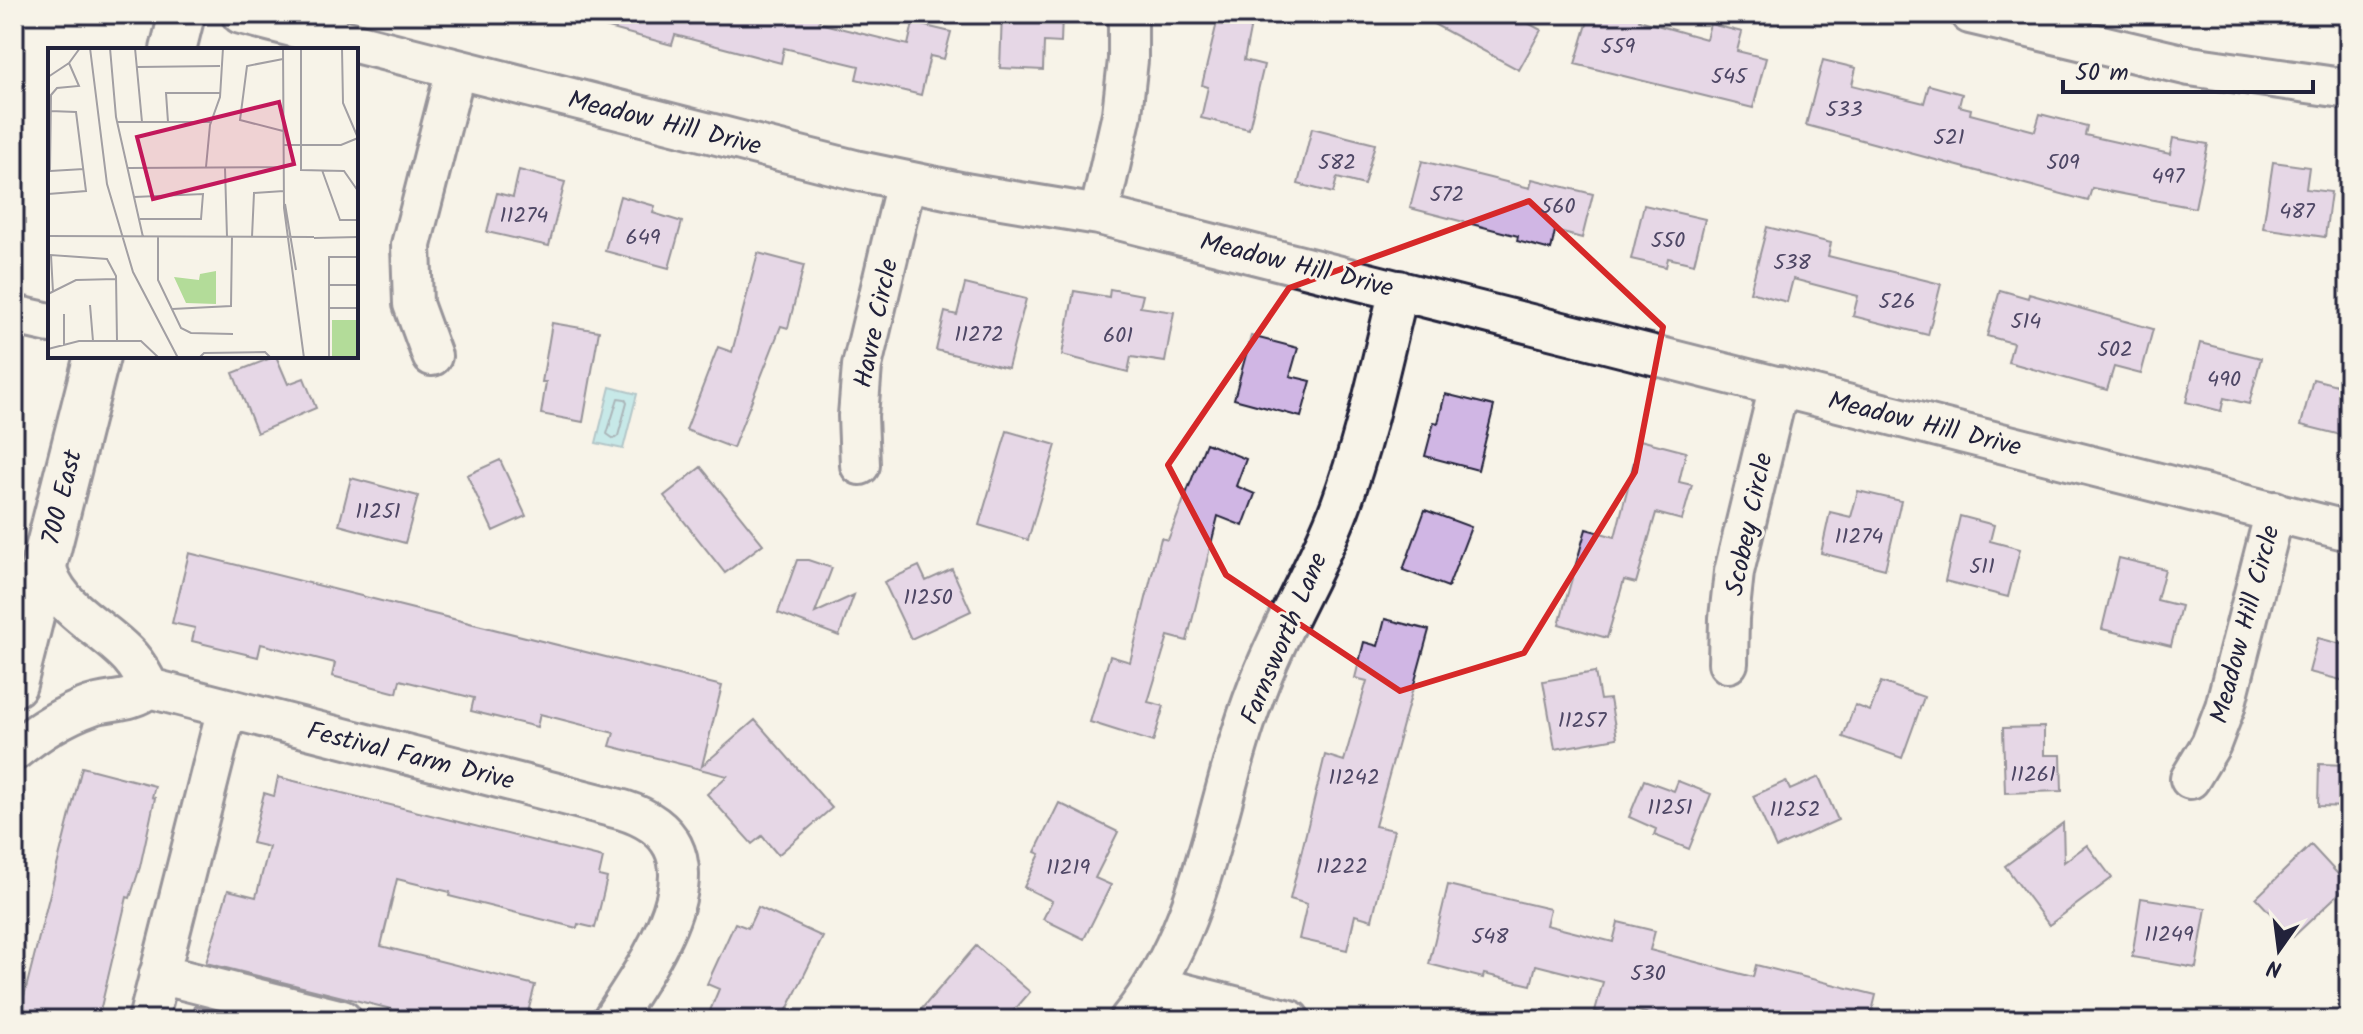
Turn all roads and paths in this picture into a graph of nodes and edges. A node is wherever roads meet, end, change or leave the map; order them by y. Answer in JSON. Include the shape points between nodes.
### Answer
{"nodes":[{"id":1,"x":182,"y":14,"type":"edge"},
{"id":2,"x":241,"y":14,"type":"edge"},
{"id":3,"x":1128,"y":14,"type":"edge"},
{"id":4,"x":1970,"y":14,"type":"edge"},
{"id":5,"x":174,"y":48,"type":"edge"},
{"id":6,"x":456,"y":69,"type":"junction"},
{"id":7,"x":2349,"y":89,"type":"edge"},
{"id":8,"x":906,"y":182,"type":"junction"},
{"id":9,"x":1099,"y":215,"type":"junction"},
{"id":10,"x":1399,"y":290,"type":"junction"},
{"id":11,"x":14,"y":315,"type":"edge"},
{"id":12,"x":48,"y":323,"type":"edge"},
{"id":13,"x":432,"y":356,"type":"dead end"},
{"id":14,"x":96,"y":358,"type":"edge"},
{"id":15,"x":1779,"y":386,"type":"junction"},
{"id":16,"x":860,"y":465,"type":"dead end"},
{"id":17,"x":2275,"y":511,"type":"junction"},
{"id":18,"x":2349,"y":531,"type":"edge"},
{"id":19,"x":45,"y":561,"type":"junction"},
{"id":20,"x":1728,"y":663,"type":"dead end"},
{"id":21,"x":14,"y":684,"type":"edge"},
{"id":22,"x":149,"y":688,"type":"junction"},
{"id":23,"x":227,"y":708,"type":"junction"},
{"id":24,"x":14,"y":751,"type":"edge"},
{"id":25,"x":2190,"y":779,"type":"dead end"},
{"id":26,"x":159,"y":974,"type":"junction"},
{"id":27,"x":1155,"y":986,"type":"junction"},
{"id":28,"x":148,"y":1020,"type":"edge"},
{"id":29,"x":342,"y":1020,"type":"edge"},
{"id":30,"x":612,"y":1020,"type":"edge"},
{"id":31,"x":1129,"y":1020,"type":"edge"},
{"id":32,"x":1290,"y":1020,"type":"edge"}],
"edges":[{"from":1,"to":5,"type":"main road"},
{"from":2,"to":6,"type":"street","name":"Meadow Hill Drive"},
{"from":3,"to":9,"type":"street","via":[[1122,114]]},
{"from":4,"to":7,"type":"street","via":[[2190,66]]},
{"from":6,"to":8,"type":"street","name":"Meadow Hill Drive"},
{"from":6,"to":13,"type":"street","via":[[411,245],[413,304]]},
{"from":8,"to":9,"type":"street","name":"Meadow Hill Drive"},
{"from":8,"to":16,"type":"street","name":"Havre Circle","via":[[862,366]]},
{"from":9,"to":10,"type":"street","name":"Meadow Hill Drive"},
{"from":10,"to":15,"type":"street","name":"Meadow Hill Drive"},
{"from":10,"to":27,"type":"street","name":"Farnsworth Lane","via":[[1340,507],[1257,688],[1195,900]]},
{"from":11,"to":12,"type":"street"},
{"from":14,"to":19,"type":"main road","name":"700 East"},
{"from":15,"to":17,"type":"street","name":"Meadow Hill Drive"},
{"from":15,"to":20,"type":"street","name":"Scobey Circle","via":[[1734,572]]},
{"from":17,"to":18,"type":"street","name":"Meadow Hill Drive"},
{"from":17,"to":25,"type":"street","name":"Meadow Hill Circle","via":[[2225,707]]},
{"from":19,"to":21,"type":"main road","name":"700 East"},
{"from":19,"to":22,"type":"street","via":[[59,596],[132,659]]},
{"from":22,"to":23,"type":"street","name":"Festival Farm Drive"},
{"from":22,"to":24,"type":"street","via":[[138,697],[72,714]]},
{"from":23,"to":26,"type":"street"},
{"from":23,"to":30,"type":"street","name":"Festival Farm Drive","via":[[623,810],[655,824],[674,848],[680,876],[659,945]]},
{"from":26,"to":28,"type":"street"},
{"from":26,"to":29,"type":"street"},
{"from":27,"to":31,"type":"street","name":"Farnsworth Lane"},
{"from":27,"to":32,"type":"street"}]}
